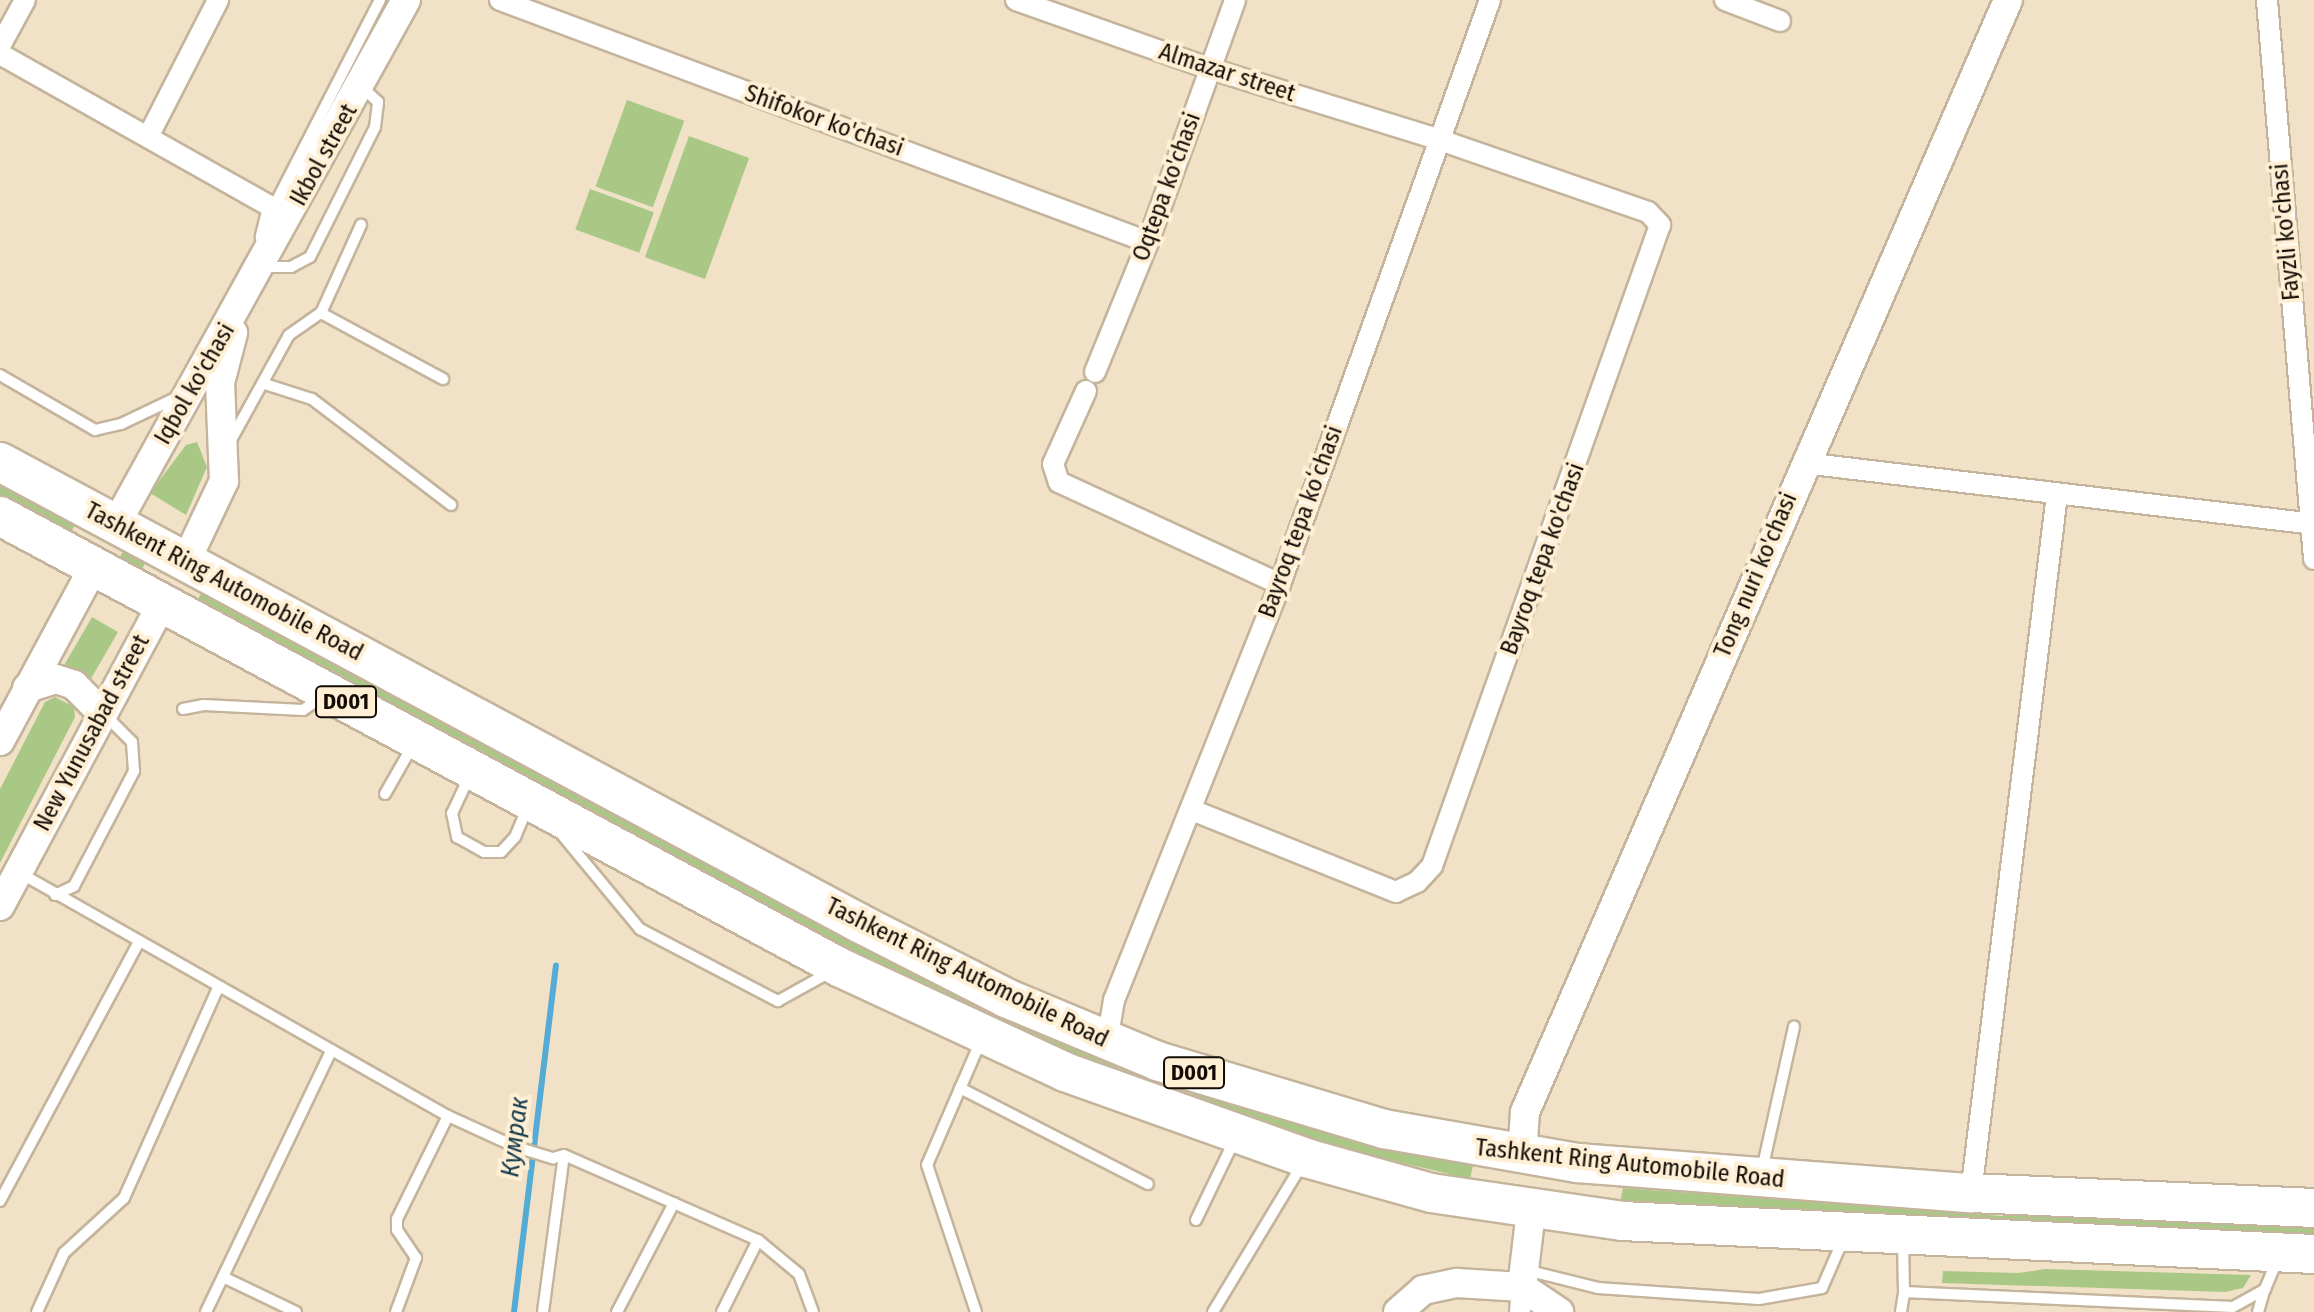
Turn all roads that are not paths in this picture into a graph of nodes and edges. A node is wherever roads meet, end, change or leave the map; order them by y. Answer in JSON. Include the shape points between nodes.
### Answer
{"nodes":[{"id":1,"x":25,"y":0,"type":"edge"},
{"id":2,"x":218,"y":0,"type":"edge"},
{"id":3,"x":380,"y":0,"type":"edge"},
{"id":4,"x":406,"y":0,"type":"edge"},
{"id":5,"x":500,"y":0,"type":"edge"},
{"id":6,"x":1016,"y":0,"type":"edge"},
{"id":7,"x":1235,"y":0,"type":"edge"},
{"id":8,"x":1490,"y":0,"type":"edge"},
{"id":9,"x":1725,"y":0,"type":"edge"},
{"id":10,"x":2008,"y":0,"type":"edge"},
{"id":11,"x":2267,"y":0,"type":"edge"},
{"id":12,"x":1780,"y":21,"type":"dead end"},
{"id":13,"x":0,"y":46,"type":"edge"},
{"id":14,"x":0,"y":54,"type":"edge"},
{"id":15,"x":1211,"y":69,"type":"junction"},
{"id":16,"x":362,"y":87,"type":"junction"},
{"id":17,"x":148,"y":137,"type":"junction"},
{"id":18,"x":1440,"y":140,"type":"junction"},
{"id":19,"x":273,"y":208,"type":"junction"},
{"id":20,"x":361,"y":225,"type":"dead end"},
{"id":21,"x":1148,"y":242,"type":"junction"},
{"id":22,"x":261,"y":267,"type":"junction"},
{"id":23,"x":239,"y":308,"type":"junction"},
{"id":24,"x":321,"y":313,"type":"junction"},
{"id":25,"x":0,"y":375,"type":"edge"},
{"id":26,"x":443,"y":379,"type":"dead end"},
{"id":27,"x":265,"y":384,"type":"junction"},
{"id":28,"x":185,"y":393,"type":"junction"},
{"id":29,"x":225,"y":449,"type":"junction"},
{"id":30,"x":0,"y":462,"type":"edge"},
{"id":31,"x":1804,"y":463,"type":"junction"},
{"id":32,"x":2057,"y":495,"type":"junction"},
{"id":33,"x":451,"y":505,"type":"dead end"},
{"id":34,"x":0,"y":516,"type":"edge"},
{"id":35,"x":116,"y":524,"type":"junction"},
{"id":36,"x":2312,"y":525,"type":"edge"},
{"id":37,"x":2314,"y":559,"type":"edge"},
{"id":38,"x":186,"y":561,"type":"junction"},
{"id":39,"x":93,"y":568,"type":"junction"},
{"id":40,"x":1280,"y":584,"type":"junction"},
{"id":41,"x":162,"y":604,"type":"junction"},
{"id":42,"x":27,"y":688,"type":"junction"},
{"id":43,"x":330,"y":693,"type":"junction"},
{"id":44,"x":183,"y":709,"type":"dead end"},
{"id":45,"x":103,"y":714,"type":"junction"},
{"id":46,"x":416,"y":740,"type":"junction"},
{"id":47,"x":0,"y":741,"type":"edge"},
{"id":48,"x":471,"y":772,"type":"junction"},
{"id":49,"x":385,"y":794,"type":"dead end"},
{"id":50,"x":530,"y":802,"type":"junction"},
{"id":51,"x":1192,"y":810,"type":"junction"},
{"id":52,"x":17,"y":872,"type":"junction"},
{"id":53,"x":55,"y":895,"type":"junction"},
{"id":54,"x":0,"y":906,"type":"edge"},
{"id":55,"x":138,"y":944,"type":"junction"},
{"id":56,"x":839,"y":967,"type":"junction"},
{"id":57,"x":218,"y":988,"type":"junction"},
{"id":58,"x":1794,"y":1027,"type":"dead end"},
{"id":59,"x":983,"y":1034,"type":"junction"},
{"id":60,"x":1107,"y":1041,"type":"junction"},
{"id":61,"x":331,"y":1051,"type":"junction"},
{"id":62,"x":960,"y":1088,"type":"junction"},
{"id":63,"x":448,"y":1116,"type":"junction"},
{"id":64,"x":1237,"y":1135,"type":"junction"},
{"id":65,"x":1522,"y":1155,"type":"junction"},
{"id":66,"x":558,"y":1157,"type":"junction"},
{"id":67,"x":1306,"y":1158,"type":"junction"},
{"id":68,"x":1760,"y":1179,"type":"junction"},
{"id":69,"x":1148,"y":1184,"type":"dead end"},
{"id":70,"x":1971,"y":1193,"type":"junction"},
{"id":71,"x":0,"y":1201,"type":"edge"},
{"id":72,"x":674,"y":1203,"type":"junction"},
{"id":73,"x":2314,"y":1208,"type":"edge"},
{"id":74,"x":1531,"y":1211,"type":"junction"},
{"id":75,"x":1196,"y":1220,"type":"dead end"},
{"id":76,"x":1845,"y":1234,"type":"junction"},
{"id":77,"x":1903,"y":1237,"type":"junction"},
{"id":78,"x":758,"y":1240,"type":"junction"},
{"id":79,"x":2297,"y":1253,"type":"edge"},
{"id":80,"x":223,"y":1277,"type":"junction"},
{"id":81,"x":2265,"y":1289,"type":"junction"},
{"id":82,"x":1522,"y":1290,"type":"edge"},
{"id":83,"x":1904,"y":1292,"type":"junction"},
{"id":84,"x":37,"y":1312,"type":"edge"},
{"id":85,"x":206,"y":1312,"type":"edge"},
{"id":86,"x":296,"y":1312,"type":"edge"},
{"id":87,"x":396,"y":1312,"type":"edge"},
{"id":88,"x":543,"y":1312,"type":"edge"},
{"id":89,"x":617,"y":1312,"type":"edge"},
{"id":90,"x":722,"y":1312,"type":"edge"},
{"id":91,"x":813,"y":1312,"type":"edge"},
{"id":92,"x":976,"y":1312,"type":"edge"},
{"id":93,"x":1213,"y":1312,"type":"edge"},
{"id":94,"x":1398,"y":1312,"type":"edge"},
{"id":95,"x":1559,"y":1312,"type":"edge"},
{"id":96,"x":1901,"y":1312,"type":"edge"},
{"id":97,"x":2258,"y":1312,"type":"edge"}],
"edges":[{"from":1,"to":13,"type":"street"},
{"from":2,"to":17,"type":"street"},
{"from":3,"to":19,"type":"lane"},
{"from":4,"to":16,"type":"street","name":"Ikbol street"},
{"from":5,"to":21,"type":"street","name":"Shifokor ko'chasi"},
{"from":6,"to":15,"type":"street","name":"Almazar street"},
{"from":7,"to":15,"type":"street","name":"Oqtepa ko'chasi"},
{"from":8,"to":18,"type":"street","name":"Bayroq tepa koʻchasi"},
{"from":9,"to":12,"type":"street"},
{"from":10,"to":31,"type":"street","name":"Tong nuri ko'chasi"},
{"from":11,"to":36,"type":"street","name":"Fayzli ko'chasi"},
{"from":14,"to":17,"type":"street"},
{"from":15,"to":18,"type":"street","name":"Almazar street"},
{"from":15,"to":21,"type":"street","name":"Oqtepa ko'chasi"},
{"from":16,"to":22,"type":"street","name":"Ikbol street"},
{"from":16,"to":22,"type":"lane","via":[[378,102],[375,127],[310,257],[291,267]]},
{"from":17,"to":19,"type":"street"},
{"from":18,"to":40,"type":"street","name":"Bayroq tepa koʻchasi"},
{"from":18,"to":51,"type":"street","name":"Bayroq tepa ko'chasi","via":[[1648,212],[1660,225],[1432,866],[1417,882],[1396,892]]},
{"from":19,"to":22,"type":"street"},
{"from":20,"to":24,"type":"lane"},
{"from":21,"to":40,"type":"street","name":"Oqtepa ko'chasi","via":[[1053,464],[1059,482]]},
{"from":22,"to":23,"type":"street","name":"Ikbol street"},
{"from":23,"to":28,"type":"street","name":"Iqbol ko'chasi"},
{"from":23,"to":29,"type":"street","name":"Iqbol ko'chasi","via":[[220,383]]},
{"from":24,"to":26,"type":"lane"},
{"from":24,"to":27,"type":"lane","via":[[289,335]]},
{"from":25,"to":28,"type":"lane","via":[[95,430],[121,424]]},
{"from":27,"to":29,"type":"lane"},
{"from":27,"to":33,"type":"lane","via":[[312,399]]},
{"from":28,"to":35,"type":"street","name":"Iqbol ko'chasi"},
{"from":29,"to":38,"type":"street","name":"Iqbol ko'chasi","via":[[224,481]]},
{"from":30,"to":35,"type":"highway","name":"Tashkent Ring Automobile Road","number":"D001"},
{"from":31,"to":32,"type":"street"},
{"from":31,"to":65,"type":"street","name":"Tong nuri ko'chasi","via":[[1525,1112]]},
{"from":32,"to":36,"type":"street"},
{"from":32,"to":70,"type":"street"},
{"from":34,"to":39,"type":"highway","name":"Tashkent Ring Automobile Road","number":"D001"},
{"from":35,"to":38,"type":"highway","name":"Tashkent Ring Automobile Road","number":"D001"},
{"from":35,"to":39,"type":"highway"},
{"from":36,"to":37,"type":"street","name":"Fayzli ko'chasi"},
{"from":38,"to":41,"type":"highway","name":"New Yunusabad street"},
{"from":38,"to":60,"type":"highway","name":"Tashkent Ring Automobile Road","number":"D001","via":[[859,923]]},
{"from":39,"to":41,"type":"highway","number":"D001"},
{"from":39,"to":42,"type":"street"},
{"from":40,"to":51,"type":"street","name":"Bayroq tepa koʻchasi"},
{"from":41,"to":43,"type":"highway","name":"Tashkent Ring Automobile Road","number":"D001"},
{"from":41,"to":45,"type":"street","name":"New Yunusabad street"},
{"from":42,"to":45,"type":"street","via":[[56,679],[74,685]]},
{"from":42,"to":47,"type":"street"},
{"from":43,"to":44,"type":"lane","via":[[303,710],[204,705]]},
{"from":43,"to":46,"type":"highway","name":"Tashkent Ring Automobile Road","number":"D001"},
{"from":45,"to":52,"type":"street","name":"New Yunusabad street"},
{"from":45,"to":53,"type":"lane","via":[[132,742],[134,771],[74,886]]},
{"from":46,"to":48,"type":"highway","name":"Tashkent Ring Automobile Road","number":"D001"},
{"from":46,"to":49,"type":"lane"},
{"from":48,"to":50,"type":"highway","name":"Tashkent Ring Automobile Road","number":"D001"},
{"from":48,"to":50,"type":"lane","via":[[452,813],[452,828],[457,837],[484,852],[501,852],[515,837]]},
{"from":50,"to":56,"type":"highway","name":"Tashkent Ring Automobile Road","number":"D001"},
{"from":50,"to":56,"type":"lane","via":[[591,865],[640,929],[778,1001]]},
{"from":51,"to":60,"type":"street","name":"Bayroq tepa koʻchasi","via":[[1114,1000]]},
{"from":52,"to":53,"type":"lane"},
{"from":52,"to":54,"type":"street","name":"New Yunusabad street"},
{"from":53,"to":55,"type":"lane"},
{"from":55,"to":57,"type":"lane"},
{"from":55,"to":71,"type":"lane"},
{"from":56,"to":59,"type":"highway","name":"Tashkent Ring Automobile Road","number":"D001"},
{"from":57,"to":61,"type":"lane"},
{"from":57,"to":84,"type":"lane","via":[[124,1198],[64,1253]]},
{"from":58,"to":68,"type":"lane"},
{"from":59,"to":62,"type":"lane"},
{"from":59,"to":64,"type":"highway","name":"Tashkent Ring Automobile Road","number":"D001","via":[[1128,1098]]},
{"from":60,"to":65,"type":"highway","name":"Tashkent Ring Automobile Road","number":"D001","via":[[1338,1117]]},
{"from":61,"to":63,"type":"lane"},
{"from":61,"to":80,"type":"lane"},
{"from":62,"to":69,"type":"lane"},
{"from":62,"to":92,"type":"lane","via":[[927,1165]]},
{"from":63,"to":66,"type":"lane","via":[[516,1147]]},
{"from":63,"to":87,"type":"lane","via":[[397,1219],[397,1230],[416,1258]]},
{"from":64,"to":67,"type":"highway","name":"Tashkent Ring Automobile Road","number":"D001"},
{"from":64,"to":75,"type":"lane"},
{"from":65,"to":68,"type":"highway","name":"Tashkent Ring Automobile Road","number":"D001"},
{"from":65,"to":74,"type":"highway"},
{"from":66,"to":72,"type":"lane"},
{"from":66,"to":88,"type":"lane"},
{"from":67,"to":74,"type":"highway","name":"Tashkent Ring Automobile Road","number":"D001","via":[[1431,1193]]},
{"from":67,"to":93,"type":"lane"},
{"from":68,"to":70,"type":"highway","name":"Tashkent Ring Automobile Road","number":"D001"},
{"from":70,"to":73,"type":"highway","name":"Tashkent Ring Automobile Road","number":"D001"},
{"from":72,"to":78,"type":"lane"},
{"from":72,"to":89,"type":"lane"},
{"from":74,"to":76,"type":"highway","name":"Tashkent Ring Automobile Road","number":"D001"},
{"from":74,"to":82,"type":"street"},
{"from":76,"to":77,"type":"highway","name":"Tashkent Ring Automobile Road","number":"D001"},
{"from":76,"to":82,"type":"lane","via":[[1828,1280],[1805,1295],[1759,1299],[1598,1288]]},
{"from":77,"to":79,"type":"highway","name":"Tashkent Ring Automobile Road","number":"D001"},
{"from":77,"to":83,"type":"lane"},
{"from":78,"to":90,"type":"lane"},
{"from":78,"to":91,"type":"lane","via":[[799,1274]]},
{"from":79,"to":81,"type":"lane"},
{"from":80,"to":85,"type":"lane"},
{"from":80,"to":86,"type":"lane"},
{"from":81,"to":83,"type":"lane","via":[[2233,1307]]},
{"from":81,"to":97,"type":"lane"},
{"from":82,"to":94,"type":"street","via":[[1434,1286],[1413,1295]]},
{"from":82,"to":95,"type":"street"},
{"from":83,"to":96,"type":"lane"}]}
